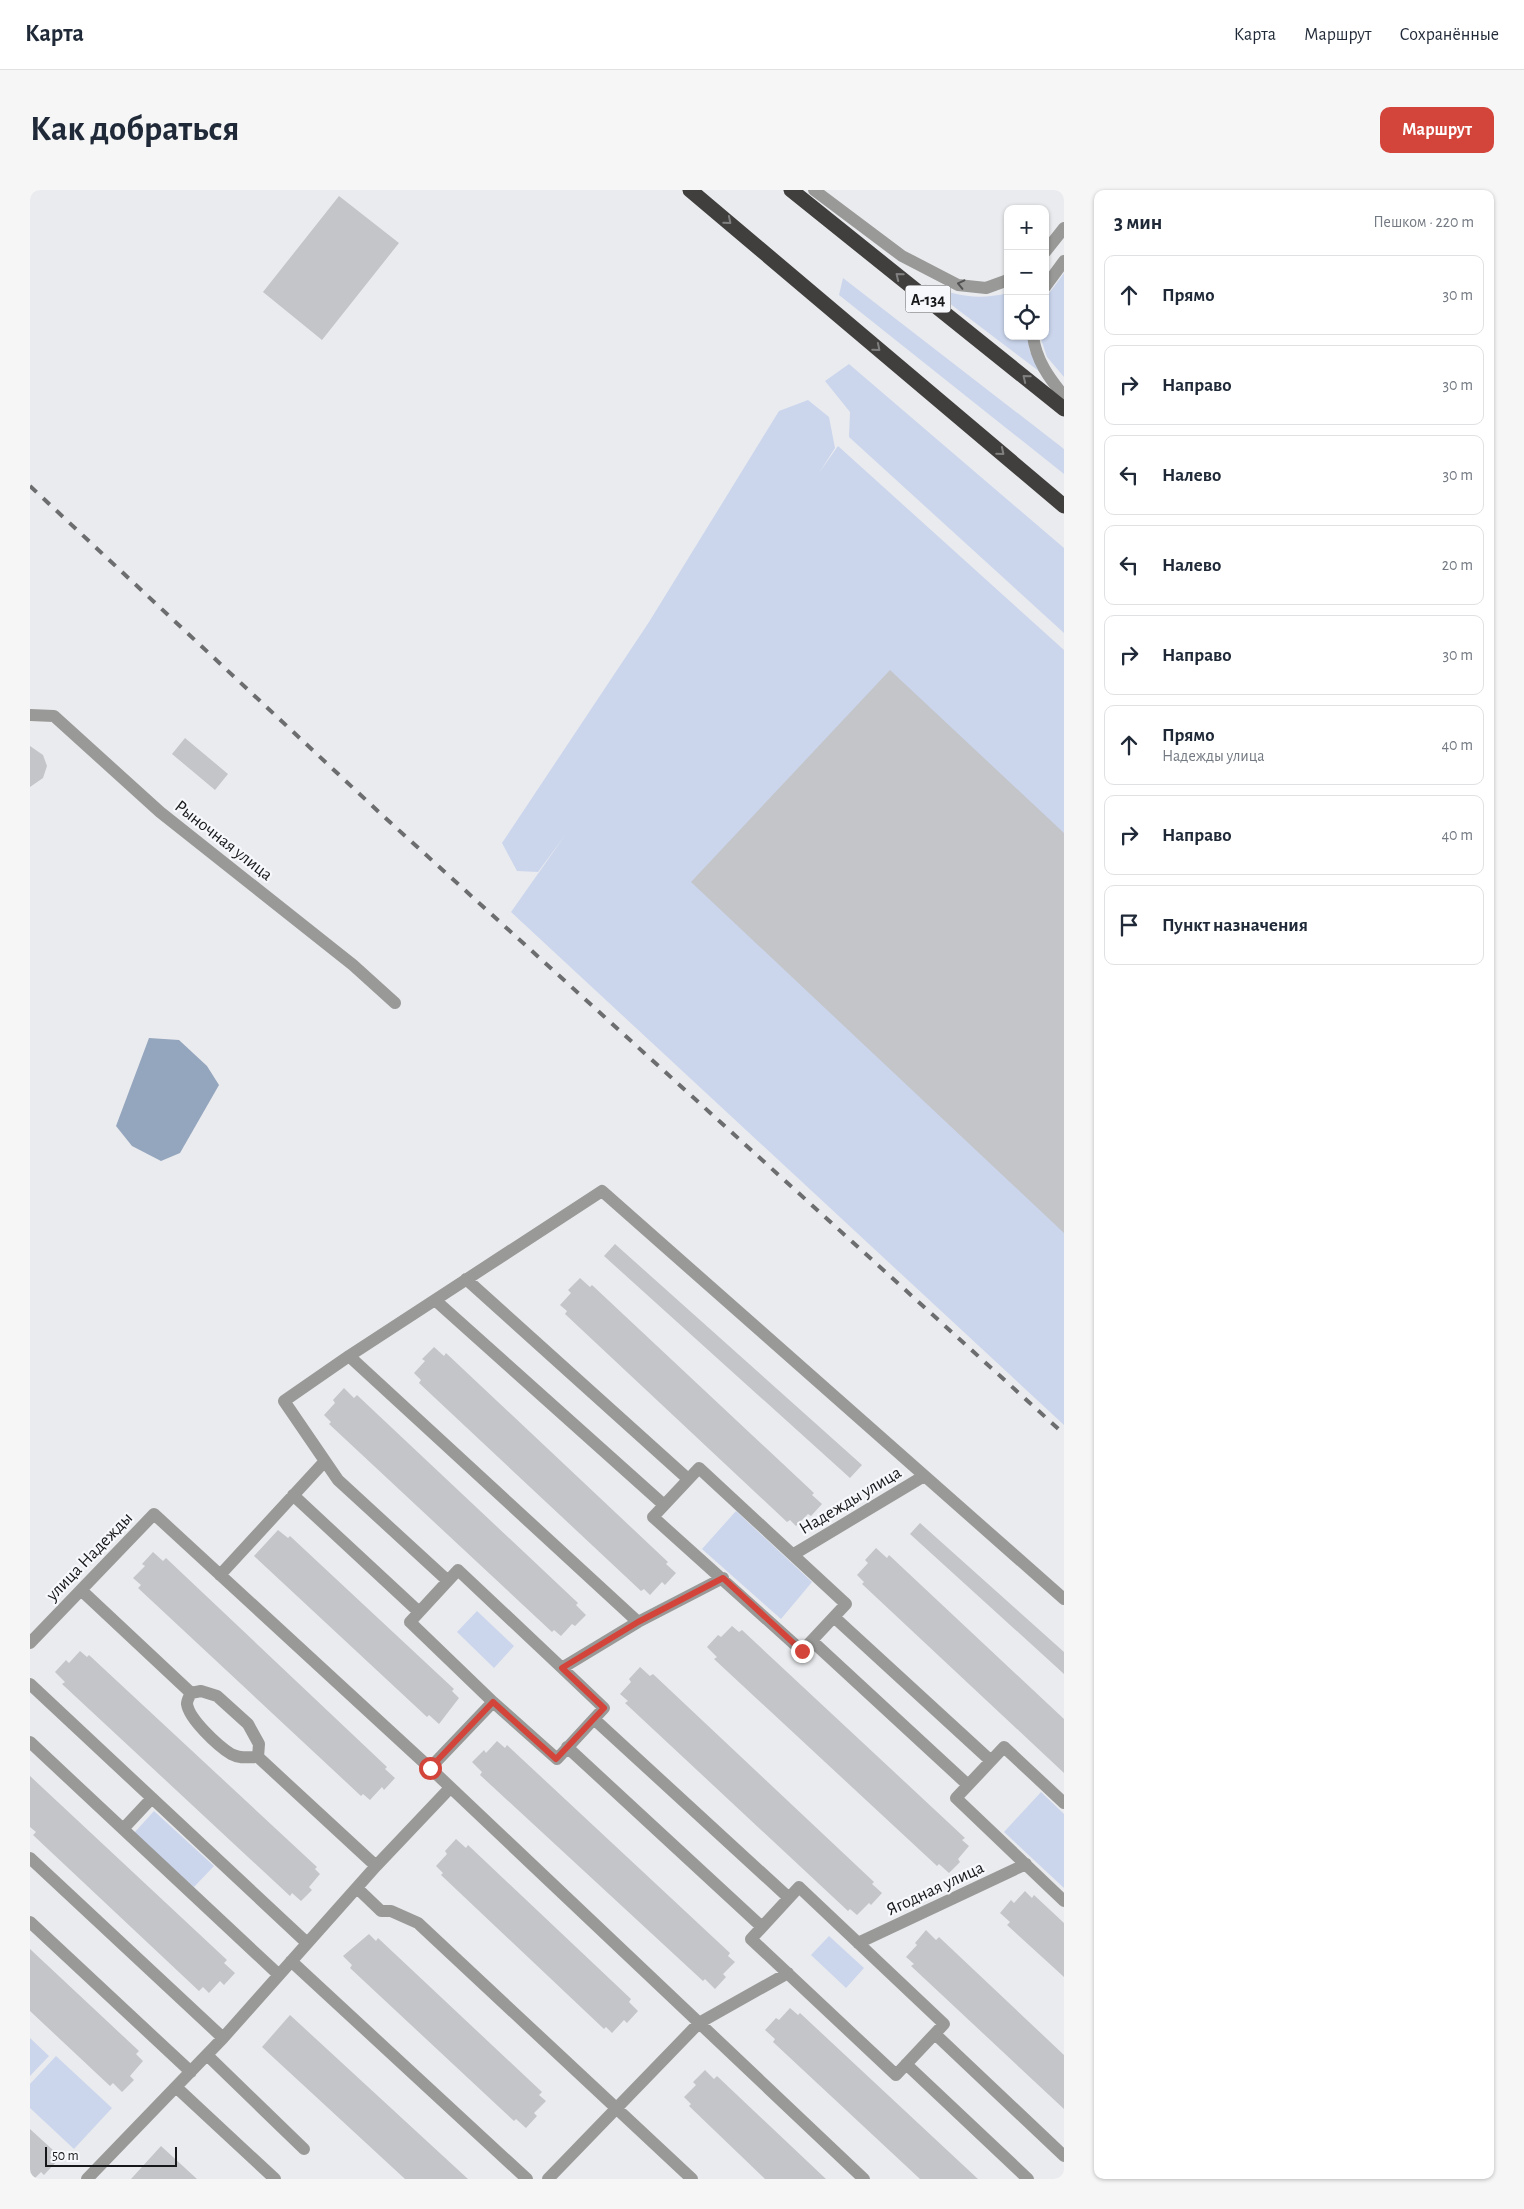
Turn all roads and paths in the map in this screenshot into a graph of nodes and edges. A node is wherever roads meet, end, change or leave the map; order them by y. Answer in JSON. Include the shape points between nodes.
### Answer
{"nodes":[{"id":1,"x":690,"y":190,"type":"edge"},
{"id":2,"x":792,"y":190,"type":"edge"},
{"id":3,"x":814,"y":190,"type":"edge"},
{"id":4,"x":1064,"y":228,"type":"edge"},
{"id":5,"x":1047,"y":250,"type":"edge"},
{"id":6,"x":1064,"y":261,"type":"edge"},
{"id":7,"x":1004,"y":281,"type":"edge"},
{"id":8,"x":1049,"y":282,"type":"edge"},
{"id":9,"x":1033,"y":340,"type":"edge"},
{"id":10,"x":1064,"y":396,"type":"edge"},
{"id":11,"x":1064,"y":408,"type":"edge"},
{"id":12,"x":1064,"y":506,"type":"edge"},
{"id":13,"x":30,"y":715,"type":"edge"},
{"id":14,"x":395,"y":1003,"type":"dead end"},
{"id":15,"x":466,"y":1280,"type":"junction"},
{"id":16,"x":435,"y":1300,"type":"junction"},
{"id":17,"x":349,"y":1356,"type":"junction"},
{"id":18,"x":325,"y":1461,"type":"junction"},
{"id":19,"x":924,"y":1476,"type":"junction"},
{"id":20,"x":688,"y":1479,"type":"junction"},
{"id":21,"x":293,"y":1495,"type":"junction"},
{"id":22,"x":664,"y":1505,"type":"junction"},
{"id":23,"x":794,"y":1554,"type":"junction"},
{"id":24,"x":220,"y":1575,"type":"junction"},
{"id":25,"x":723,"y":1578,"type":"junction"},
{"id":26,"x":448,"y":1581,"type":"junction"},
{"id":27,"x":81,"y":1590,"type":"junction"},
{"id":28,"x":1064,"y":1599,"type":"edge"},
{"id":29,"x":419,"y":1612,"type":"junction"},
{"id":30,"x":834,"y":1617,"type":"junction"},
{"id":31,"x":638,"y":1622,"type":"junction"},
{"id":32,"x":812,"y":1641,"type":"junction"},
{"id":33,"x":30,"y":1643,"type":"edge"},
{"id":34,"x":562,"y":1668,"type":"junction"},
{"id":35,"x":30,"y":1684,"type":"edge"},
{"id":36,"x":191,"y":1693,"type":"junction"},
{"id":37,"x":493,"y":1702,"type":"junction"},
{"id":38,"x":594,"y":1719,"type":"junction"},
{"id":39,"x":30,"y":1742,"type":"edge"},
{"id":40,"x":567,"y":1748,"type":"junction"},
{"id":41,"x":258,"y":1757,"type":"junction"},
{"id":42,"x":991,"y":1761,"type":"junction"},
{"id":43,"x":430,"y":1768,"type":"junction"},
{"id":44,"x":968,"y":1785,"type":"junction"},
{"id":45,"x":450,"y":1788,"type":"junction"},
{"id":46,"x":152,"y":1798,"type":"junction"},
{"id":47,"x":1064,"y":1803,"type":"edge"},
{"id":48,"x":123,"y":1829,"type":"junction"},
{"id":49,"x":30,"y":1858,"type":"edge"},
{"id":50,"x":1026,"y":1864,"type":"junction"},
{"id":51,"x":376,"y":1866,"type":"junction"},
{"id":52,"x":357,"y":1888,"type":"junction"},
{"id":53,"x":789,"y":1898,"type":"junction"},
{"id":54,"x":1064,"y":1900,"type":"edge"},
{"id":55,"x":30,"y":1922,"type":"edge"},
{"id":56,"x":762,"y":1927,"type":"junction"},
{"id":57,"x":307,"y":1943,"type":"junction"},
{"id":58,"x":858,"y":1943,"type":"junction"},
{"id":59,"x":291,"y":1961,"type":"junction"},
{"id":60,"x":788,"y":1974,"type":"junction"},
{"id":61,"x":279,"y":1975,"type":"junction"},
{"id":62,"x":699,"y":2023,"type":"junction"},
{"id":63,"x":935,"y":2034,"type":"junction"},
{"id":64,"x":223,"y":2038,"type":"junction"},
{"id":65,"x":207,"y":2055,"type":"junction"},
{"id":66,"x":906,"y":2064,"type":"junction"},
{"id":67,"x":191,"y":2072,"type":"junction"},
{"id":68,"x":176,"y":2087,"type":"junction"},
{"id":69,"x":617,"y":2107,"type":"junction"},
{"id":70,"x":304,"y":2149,"type":"dead end"},
{"id":71,"x":1064,"y":2156,"type":"edge"},
{"id":72,"x":87,"y":2179,"type":"edge"},
{"id":73,"x":276,"y":2179,"type":"edge"},
{"id":74,"x":527,"y":2179,"type":"edge"},
{"id":75,"x":548,"y":2179,"type":"edge"},
{"id":76,"x":692,"y":2179,"type":"edge"},
{"id":77,"x":864,"y":2179,"type":"edge"},
{"id":78,"x":1028,"y":2179,"type":"edge"}],
"edges":[{"from":1,"to":12,"type":"highway","one_way":true},
{"from":11,"to":2,"type":"highway","number":"А-134","one_way":true},
{"from":7,"to":3,"type":"street","one_way":true,"via":[[986,288],[958,286],[902,256]]},
{"from":4,"to":5,"type":"street"},
{"from":6,"to":8,"type":"street"},
{"from":9,"to":10,"type":"street","via":[[1034,350],[1043,367]]},
{"from":13,"to":14,"type":"street","name":"Рыночная улица","via":[[54,716],[160,812],[353,965]]},
{"from":15,"to":16,"type":"street"},
{"from":15,"to":19,"type":"street","via":[[602,1191]]},
{"from":15,"to":20,"type":"street"},
{"from":16,"to":17,"type":"street"},
{"from":16,"to":22,"type":"street"},
{"from":17,"to":18,"type":"street","via":[[284,1401]]},
{"from":17,"to":31,"type":"street"},
{"from":18,"to":21,"type":"street"},
{"from":18,"to":26,"type":"street","via":[[338,1480]]},
{"from":19,"to":23,"type":"street","name":"Надежды улица"},
{"from":19,"to":28,"type":"street"},
{"from":20,"to":22,"type":"street"},
{"from":20,"to":23,"type":"street","via":[[698,1468]]},
{"from":21,"to":24,"type":"street"},
{"from":21,"to":29,"type":"street"},
{"from":22,"to":25,"type":"street","via":[[653,1518]]},
{"from":23,"to":30,"type":"street","via":[[846,1604]]},
{"from":24,"to":27,"type":"street","name":"улица Надежды","via":[[154,1514]]},
{"from":24,"to":43,"type":"street"},
{"from":25,"to":31,"type":"street"},
{"from":25,"to":32,"type":"street","via":[[802,1651]]},
{"from":26,"to":29,"type":"street"},
{"from":26,"to":34,"type":"street","via":[[458,1570]]},
{"from":27,"to":33,"type":"street","name":"улица Надежды"},
{"from":27,"to":36,"type":"street"},
{"from":29,"to":37,"type":"street","via":[[410,1622]]},
{"from":30,"to":32,"type":"street"},
{"from":30,"to":42,"type":"street"},
{"from":31,"to":34,"type":"street"},
{"from":32,"to":44,"type":"street"},
{"from":34,"to":38,"type":"street","via":[[604,1708]]},
{"from":35,"to":46,"type":"street"},
{"from":36,"to":41,"type":"street","via":[[201,1691],[217,1696],[248,1724],[259,1744]]},
{"from":36,"to":41,"type":"street","via":[[187,1701],[197,1723],[231,1754],[242,1758]]},
{"from":37,"to":40,"type":"street","via":[[556,1759]]},
{"from":37,"to":43,"type":"street"},
{"from":38,"to":40,"type":"street"},
{"from":38,"to":53,"type":"street"},
{"from":39,"to":48,"type":"street"},
{"from":40,"to":56,"type":"street"},
{"from":41,"to":51,"type":"street"},
{"from":42,"to":44,"type":"street"},
{"from":42,"to":47,"type":"street","via":[[1004,1747]]},
{"from":43,"to":45,"type":"street"},
{"from":44,"to":50,"type":"street","via":[[956,1798]]},
{"from":45,"to":51,"type":"street"},
{"from":45,"to":62,"type":"street"},
{"from":46,"to":48,"type":"street"},
{"from":46,"to":57,"type":"street"},
{"from":48,"to":61,"type":"street"},
{"from":49,"to":64,"type":"street"},
{"from":50,"to":54,"type":"street"},
{"from":50,"to":58,"type":"street","name":"Ягодная улица"},
{"from":51,"to":52,"type":"street"},
{"from":52,"to":57,"type":"street"},
{"from":52,"to":69,"type":"street","via":[[381,1911],[418,1923]]},
{"from":53,"to":56,"type":"street"},
{"from":53,"to":58,"type":"street","via":[[799,1887]]},
{"from":55,"to":67,"type":"street"},
{"from":56,"to":60,"type":"street","via":[[751,1939]]},
{"from":57,"to":59,"type":"street"},
{"from":58,"to":63,"type":"street","via":[[944,2024]]},
{"from":59,"to":61,"type":"street"},
{"from":59,"to":74,"type":"street"},
{"from":60,"to":62,"type":"street"},
{"from":60,"to":66,"type":"street","via":[[896,2075]]},
{"from":61,"to":64,"type":"street"},
{"from":62,"to":69,"type":"street"},
{"from":62,"to":77,"type":"street"},
{"from":63,"to":66,"type":"street"},
{"from":63,"to":71,"type":"street"},
{"from":64,"to":65,"type":"street"},
{"from":65,"to":67,"type":"street"},
{"from":65,"to":70,"type":"street"},
{"from":66,"to":78,"type":"street"},
{"from":67,"to":68,"type":"street"},
{"from":68,"to":72,"type":"street"},
{"from":68,"to":73,"type":"street"},
{"from":69,"to":75,"type":"street"},
{"from":69,"to":76,"type":"street"}]}
